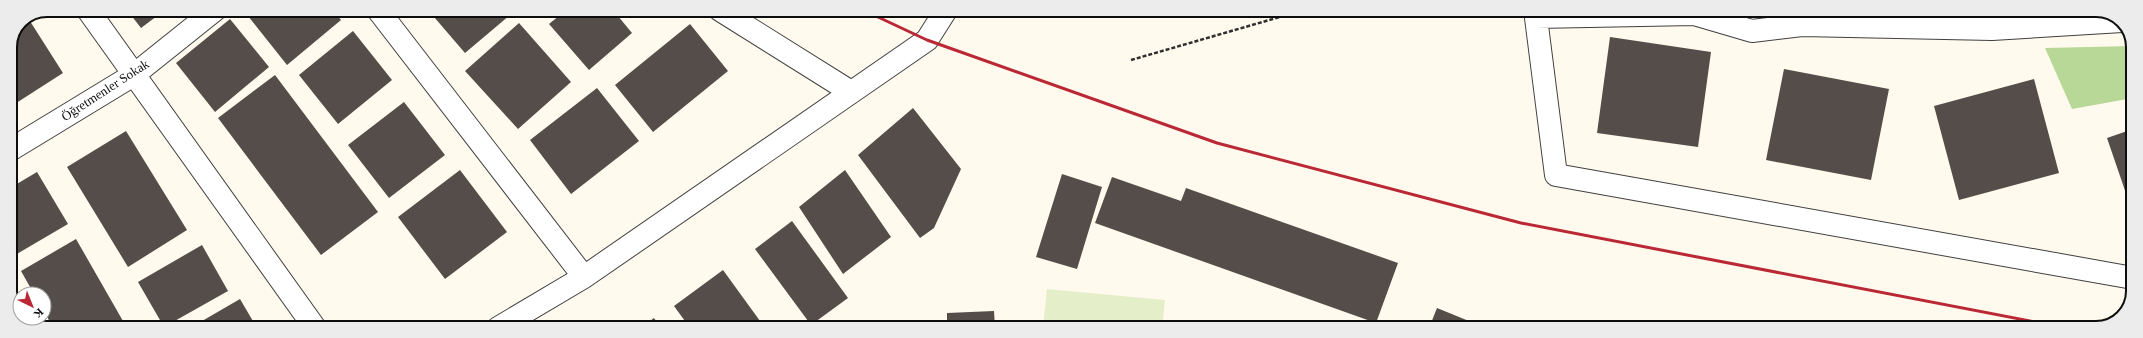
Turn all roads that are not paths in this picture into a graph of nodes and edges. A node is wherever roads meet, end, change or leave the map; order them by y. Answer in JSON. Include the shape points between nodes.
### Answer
{"nodes":[{"id":1,"x":93,"y":17,"type":"edge"},
{"id":2,"x":206,"y":17,"type":"edge"},
{"id":3,"x":383,"y":17,"type":"edge"},
{"id":4,"x":731,"y":17,"type":"edge"},
{"id":5,"x":942,"y":17,"type":"edge"},
{"id":6,"x":1535,"y":17,"type":"edge"},
{"id":7,"x":1704,"y":17,"type":"edge"},
{"id":8,"x":2113,"y":22,"type":"edge"},
{"id":9,"x":135,"y":74,"type":"junction"},
{"id":10,"x":850,"y":92,"type":"junction"},
{"id":11,"x":17,"y":146,"type":"edge"},
{"id":12,"x":584,"y":277,"type":"junction"},
{"id":13,"x":2126,"y":277,"type":"edge"},
{"id":14,"x":310,"y":321,"type":"edge"},
{"id":15,"x":510,"y":321,"type":"edge"}],
"edges":[{"from":1,"to":9,"type":"street"},
{"from":2,"to":9,"type":"street","name":"Öğretmenler Sokak"},
{"from":3,"to":12,"type":"street"},
{"from":4,"to":10,"type":"street"},
{"from":5,"to":10,"type":"street","via":[[927,40]]},
{"from":6,"to":13,"type":"street","via":[[1556,175]]},
{"from":7,"to":8,"type":"street","via":[[1752,31],[1802,25],[1992,29]]},
{"from":9,"to":11,"type":"street","name":"Öğretmenler Sokak"},
{"from":9,"to":14,"type":"street"},
{"from":10,"to":12,"type":"street"},
{"from":12,"to":15,"type":"street"}]}
